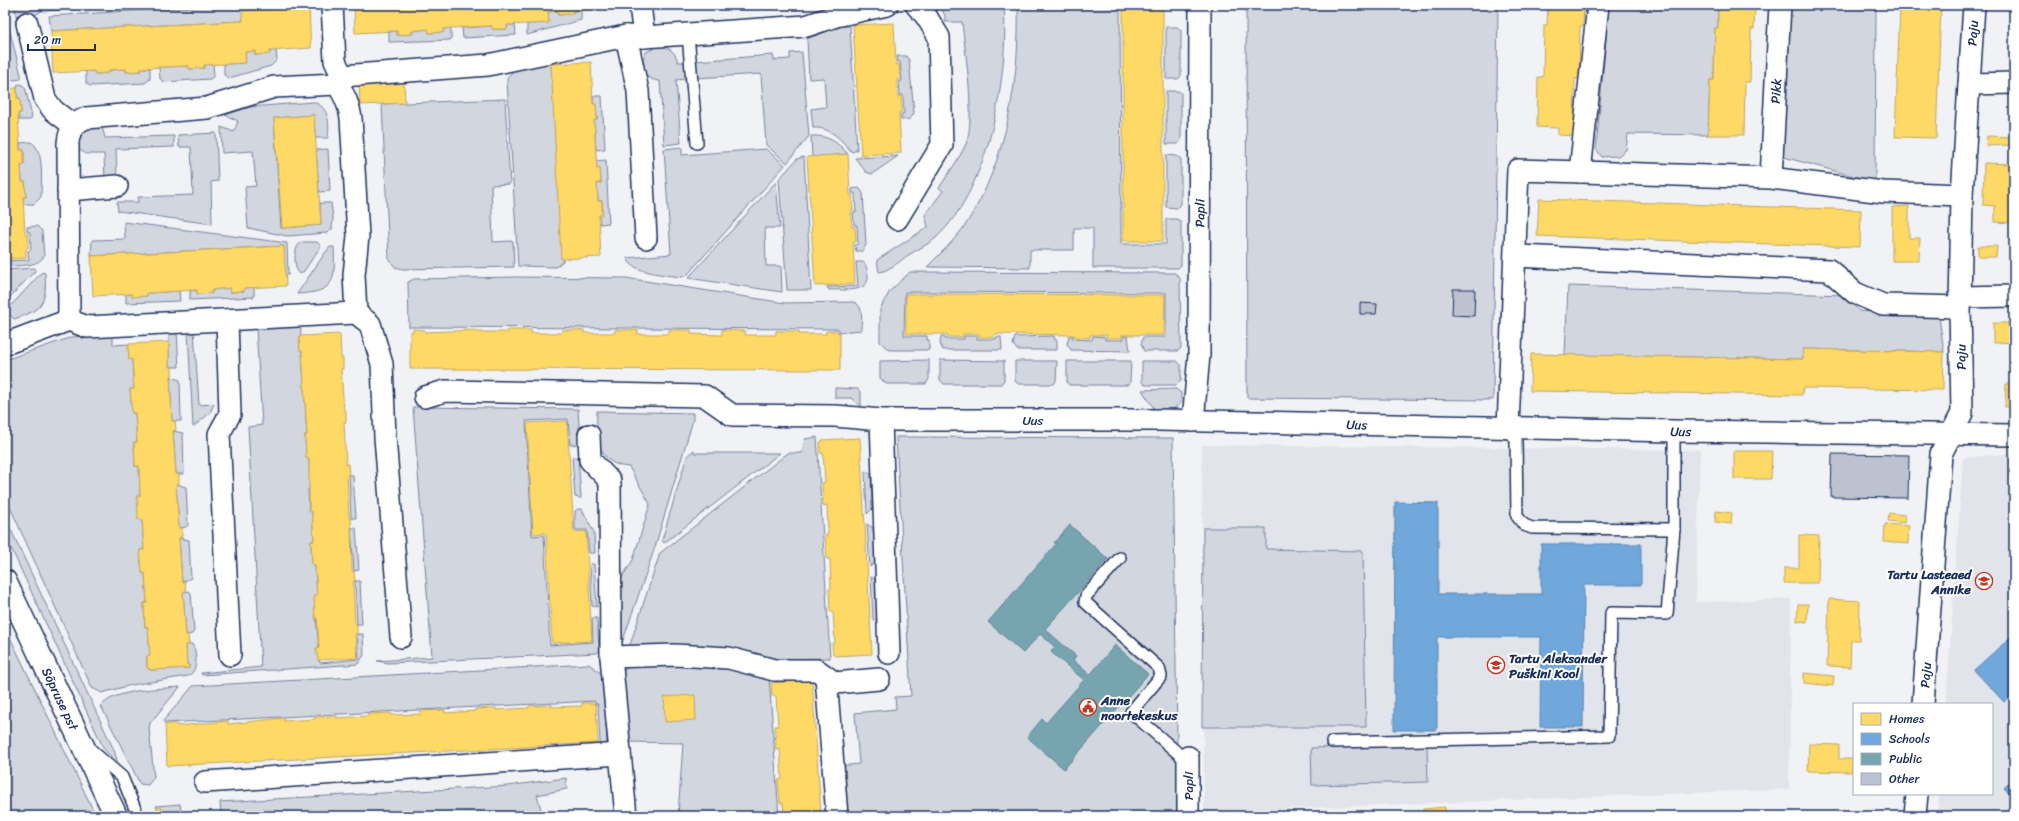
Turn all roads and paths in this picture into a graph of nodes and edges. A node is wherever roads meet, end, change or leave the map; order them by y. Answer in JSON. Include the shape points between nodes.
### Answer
{"nodes":[{"id":1,"x":332,"y":5,"type":"edge"},
{"id":2,"x":640,"y":5,"type":"edge"},
{"id":3,"x":887,"y":5,"type":"edge"},
{"id":4,"x":916,"y":5,"type":"edge"},
{"id":5,"x":1200,"y":5,"type":"edge"},
{"id":6,"x":1598,"y":5,"type":"edge"},
{"id":7,"x":1780,"y":5,"type":"edge"},
{"id":8,"x":1974,"y":5,"type":"edge"},
{"id":9,"x":27,"y":23,"type":"dead end"},
{"id":10,"x":688,"y":34,"type":"junction"},
{"id":11,"x":635,"y":36,"type":"junction"},
{"id":12,"x":340,"y":80,"type":"junction"},
{"id":13,"x":2014,"y":83,"type":"edge"},
{"id":14,"x":1969,"y":84,"type":"junction"},
{"id":15,"x":74,"y":126,"type":"junction"},
{"id":16,"x":697,"y":143,"type":"dead end"},
{"id":17,"x":1580,"y":172,"type":"junction"},
{"id":18,"x":1772,"y":178,"type":"junction"},
{"id":19,"x":117,"y":186,"type":"dead end"},
{"id":20,"x":68,"y":190,"type":"junction"},
{"id":21,"x":1962,"y":195,"type":"junction"},
{"id":22,"x":897,"y":218,"type":"dead end"},
{"id":23,"x":646,"y":238,"type":"dead end"},
{"id":24,"x":1516,"y":256,"type":"junction"},
{"id":25,"x":2014,"y":296,"type":"edge"},
{"id":26,"x":1960,"y":302,"type":"junction"},
{"id":27,"x":356,"y":313,"type":"junction"},
{"id":28,"x":69,"y":320,"type":"junction"},
{"id":29,"x":227,"y":320,"type":"junction"},
{"id":30,"x":5,"y":344,"type":"edge"},
{"id":31,"x":425,"y":397,"type":"dead end"},
{"id":32,"x":881,"y":420,"type":"junction"},
{"id":33,"x":1193,"y":421,"type":"junction"},
{"id":34,"x":1508,"y":428,"type":"junction"},
{"id":35,"x":1674,"y":432,"type":"junction"},
{"id":36,"x":589,"y":435,"type":"dead end"},
{"id":37,"x":1950,"y":435,"type":"junction"},
{"id":38,"x":2014,"y":435,"type":"edge"},
{"id":39,"x":1674,"y":529,"type":"junction"},
{"id":40,"x":1120,"y":558,"type":"dead end"},
{"id":41,"x":5,"y":581,"type":"edge"},
{"id":42,"x":401,"y":637,"type":"dead end"},
{"id":43,"x":890,"y":653,"type":"dead end"},
{"id":44,"x":230,"y":655,"type":"dead end"},
{"id":45,"x":611,"y":657,"type":"junction"},
{"id":46,"x":826,"y":678,"type":"junction"},
{"id":47,"x":879,"y":679,"type":"dead end"},
{"id":48,"x":1923,"y":703,"type":"edge"},
{"id":49,"x":80,"y":741,"type":"junction"},
{"id":50,"x":1332,"y":742,"type":"dead end"},
{"id":51,"x":620,"y":754,"type":"junction"},
{"id":52,"x":1188,"y":760,"type":"joint"},
{"id":53,"x":205,"y":782,"type":"dead end"},
{"id":54,"x":1917,"y":795,"type":"edge"},
{"id":55,"x":116,"y":816,"type":"edge"},
{"id":56,"x":138,"y":816,"type":"edge"},
{"id":57,"x":626,"y":816,"type":"edge"},
{"id":58,"x":836,"y":816,"type":"edge"},
{"id":59,"x":1188,"y":816,"type":"edge"},
{"id":60,"x":1915,"y":816,"type":"edge"}],
"edges":[{"from":1,"to":12,"type":"street","via":[[335,61]]},
{"from":2,"to":11,"type":"street"},
{"from":3,"to":10,"type":"street","via":[[836,16],[806,26]]},
{"from":4,"to":22,"type":"street","via":[[939,37],[942,145]]},
{"from":5,"to":33,"type":"street","name":"Papli","via":[[1199,355]]},
{"from":6,"to":17,"type":"street"},
{"from":7,"to":18,"type":"street","name":"Pikk"},
{"from":8,"to":14,"type":"street","name":"Paju"},
{"from":9,"to":15,"type":"street","via":[[45,99],[53,110]]},
{"from":10,"to":11,"type":"street"},
{"from":10,"to":16,"type":"lane"},
{"from":11,"to":12,"type":"street","via":[[488,65]]},
{"from":11,"to":23,"type":"street"},
{"from":12,"to":15,"type":"street","via":[[274,87],[208,108],[86,118]]},
{"from":12,"to":27,"type":"street","via":[[351,118],[358,236],[354,275]]},
{"from":13,"to":14,"type":"street"},
{"from":14,"to":21,"type":"street","name":"Paju"},
{"from":15,"to":20,"type":"street","via":[[69,136]]},
{"from":17,"to":18,"type":"street"},
{"from":17,"to":24,"type":"street","via":[[1518,170]]},
{"from":18,"to":21,"type":"street"},
{"from":19,"to":20,"type":"street"},
{"from":20,"to":28,"type":"street"},
{"from":21,"to":26,"type":"street","name":"Paju"},
{"from":24,"to":26,"type":"street","via":[[1829,270],[1855,293],[1883,305]]},
{"from":24,"to":34,"type":"street"},
{"from":25,"to":26,"type":"street"},
{"from":26,"to":37,"type":"street","name":"Paju","via":[[1962,413]]},
{"from":27,"to":29,"type":"street"},
{"from":27,"to":42,"type":"street","via":[[370,324],[382,364],[385,437]]},
{"from":28,"to":29,"type":"street","via":[[87,327]]},
{"from":28,"to":30,"type":"street"},
{"from":29,"to":44,"type":"street","via":[[230,414],[220,434]]},
{"from":31,"to":32,"type":"street","name":"Uus","via":[[445,391],[706,396],[732,415],[835,416]]},
{"from":32,"to":33,"type":"street","name":"Uus"},
{"from":32,"to":43,"type":"street"},
{"from":33,"to":34,"type":"street","name":"Uus"},
{"from":34,"to":35,"type":"street","name":"Uus"},
{"from":34,"to":39,"type":"lane","via":[[1516,440],[1517,516],[1524,525],[1532,528]]},
{"from":35,"to":37,"type":"street","name":"Uus"},
{"from":35,"to":39,"type":"lane"},
{"from":36,"to":45,"type":"street","via":[[590,460],[610,481]]},
{"from":37,"to":38,"type":"street","name":"Uus"},
{"from":37,"to":48,"type":"street","name":"Paju","via":[[1941,454]]},
{"from":39,"to":50,"type":"lane","via":[[1667,614],[1611,613],[1609,736]]},
{"from":40,"to":52,"type":"lane","via":[[1086,596],[1085,602],[1159,668],[1161,676],[1130,712]]},
{"from":41,"to":49,"type":"main road","name":"Sõpruse pst"},
{"from":45,"to":46,"type":"street","via":[[675,655],[729,658],[774,670],[817,670]]},
{"from":45,"to":51,"type":"street"},
{"from":46,"to":47,"type":"street","via":[[834,683]]},
{"from":46,"to":58,"type":"street"},
{"from":49,"to":55,"type":"main road","name":"Sõpruse pst"},
{"from":49,"to":56,"type":"lane","via":[[122,777]]},
{"from":51,"to":53,"type":"street"},
{"from":51,"to":57,"type":"street"},
{"from":52,"to":59,"type":"street","name":"Papli"},
{"from":54,"to":60,"type":"street"}]}
